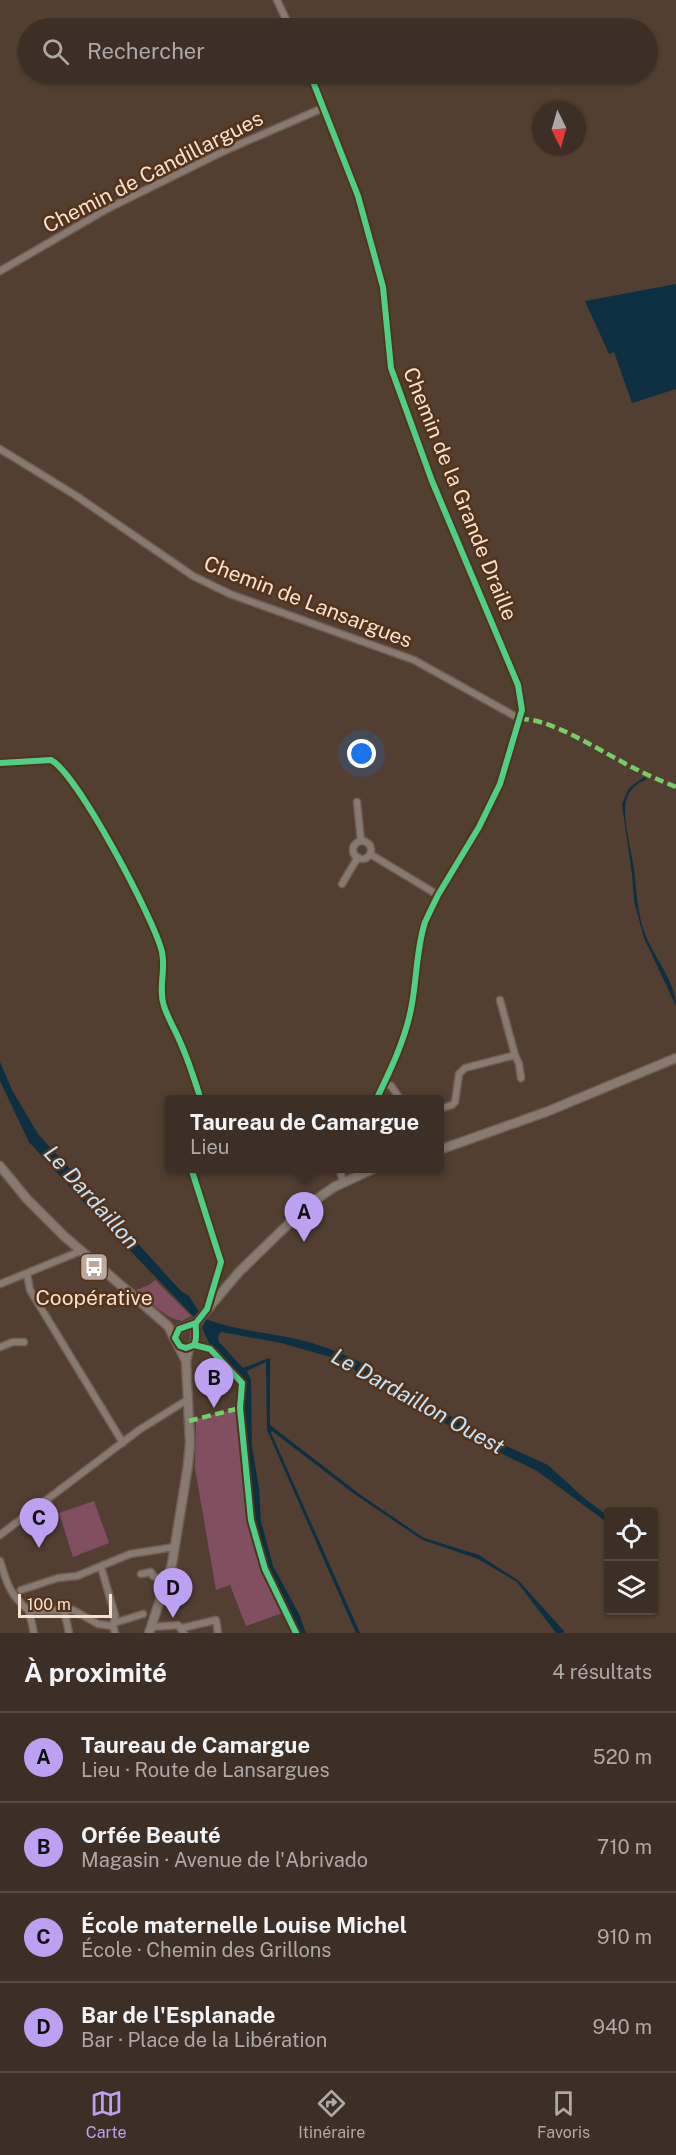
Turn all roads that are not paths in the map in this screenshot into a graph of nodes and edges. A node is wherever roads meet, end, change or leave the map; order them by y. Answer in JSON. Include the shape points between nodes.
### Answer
{"nodes":[{"id":1,"x":277,"y":0,"type":"edge"},
{"id":2,"x":285,"y":18,"type":"edge"},
{"id":3,"x":314,"y":84,"type":"edge"},
{"id":4,"x":323,"y":108,"type":"junction"},
{"id":5,"x":0,"y":271,"type":"edge"},
{"id":6,"x":0,"y":448,"type":"edge"},
{"id":7,"x":520,"y":719,"type":"junction"},
{"id":8,"x":357,"y":802,"type":"dead end"},
{"id":9,"x":361,"y":841,"type":"junction"},
{"id":10,"x":370,"y":854,"type":"junction"},
{"id":11,"x":358,"y":857,"type":"junction"},
{"id":12,"x":342,"y":884,"type":"dead end"},
{"id":13,"x":438,"y":895,"type":"junction"},
{"id":14,"x":500,"y":1000,"type":"dead end"},
{"id":15,"x":515,"y":1055,"type":"junction"},
{"id":16,"x":676,"y":1058,"type":"edge"},
{"id":17,"x":521,"y":1078,"type":"dead end"},
{"id":18,"x":384,"y":1083,"type":"junction"},
{"id":19,"x":378,"y":1095,"type":"edge"},
{"id":20,"x":397,"y":1095,"type":"edge"},
{"id":21,"x":444,"y":1107,"type":"edge"},
{"id":22,"x":444,"y":1148,"type":"edge"},
{"id":23,"x":0,"y":1166,"type":"edge"},
{"id":24,"x":341,"y":1173,"type":"edge"},
{"id":25,"x":364,"y":1173,"type":"edge"},
{"id":26,"x":344,"y":1182,"type":"junction"},
{"id":27,"x":81,"y":1251,"type":"junction"},
{"id":28,"x":27,"y":1274,"type":"junction"},
{"id":29,"x":0,"y":1284,"type":"edge"},
{"id":30,"x":168,"y":1326,"type":"junction"},
{"id":31,"x":193,"y":1327,"type":"junction"},
{"id":32,"x":179,"y":1329,"type":"junction"},
{"id":33,"x":24,"y":1342,"type":"dead end"},
{"id":34,"x":182,"y":1344,"type":"junction"},
{"id":35,"x":0,"y":1347,"type":"edge"},
{"id":36,"x":188,"y":1400,"type":"junction"},
{"id":37,"x":177,"y":1407,"type":"junction"},
{"id":38,"x":188,"y":1412,"type":"junction"},
{"id":39,"x":123,"y":1443,"type":"junction"},
{"id":40,"x":0,"y":1535,"type":"edge"},
{"id":41,"x":175,"y":1547,"type":"junction"},
{"id":42,"x":0,"y":1562,"type":"edge"},
{"id":43,"x":101,"y":1567,"type":"junction"},
{"id":44,"x":141,"y":1574,"type":"dead end"},
{"id":45,"x":169,"y":1578,"type":"junction"},
{"id":46,"x":3,"y":1586,"type":"edge"},
{"id":47,"x":16,"y":1591,"type":"junction"},
{"id":48,"x":64,"y":1610,"type":"junction"},
{"id":49,"x":29,"y":1611,"type":"junction"},
{"id":50,"x":143,"y":1614,"type":"dead end"},
{"id":51,"x":152,"y":1627,"type":"edge"},
{"id":52,"x":114,"y":1630,"type":"edge"},
{"id":53,"x":183,"y":1631,"type":"edge"},
{"id":54,"x":34,"y":1633,"type":"edge"},
{"id":55,"x":69,"y":1633,"type":"edge"},
{"id":56,"x":218,"y":1633,"type":"edge"}],
"edges":[{"from":1,"to":2,"type":"street"},
{"from":3,"to":4,"type":"street","name":"Chemin de la Grande Draille"},
{"from":4,"to":5,"type":"street","name":"Chemin de Candillargues","via":[[107,209]]},
{"from":4,"to":7,"type":"street","name":"Chemin de la Grande Draille","via":[[358,196],[383,287],[391,368],[432,481],[518,685]]},
{"from":6,"to":7,"type":"street","name":"Chemin de Lansargues","via":[[193,576],[230,594],[414,660]]},
{"from":7,"to":13,"type":"street","name":"Chemin de la Grande Draille","via":[[500,784]]},
{"from":8,"to":9,"type":"street"},
{"from":9,"to":10,"type":"street","via":[[369,844]]},
{"from":9,"to":11,"type":"street","via":[[353,848]]},
{"from":10,"to":11,"type":"street"},
{"from":10,"to":13,"type":"street"},
{"from":11,"to":12,"type":"street"},
{"from":13,"to":18,"type":"street","name":"Chemin de la Grande Draille","via":[[420,936],[411,1011]]},
{"from":14,"to":15,"type":"street"},
{"from":15,"to":17,"type":"street"},
{"from":15,"to":21,"type":"street","via":[[462,1070],[455,1102]]},
{"from":16,"to":22,"type":"main road","via":[[546,1112]]},
{"from":18,"to":19,"type":"street","name":"Chemin de la Grande Draille"},
{"from":18,"to":20,"type":"street"},
{"from":23,"to":27,"type":"main road","via":[[27,1199]]},
{"from":24,"to":26,"type":"street"},
{"from":25,"to":26,"type":"main road"},
{"from":26,"to":31,"type":"main road","via":[[299,1214],[239,1272]]},
{"from":27,"to":28,"type":"street"},
{"from":27,"to":30,"type":"main road"},
{"from":28,"to":29,"type":"street"},
{"from":28,"to":39,"type":"street","via":[[28,1287]]},
{"from":30,"to":32,"type":"main road"},
{"from":30,"to":34,"type":"main road"},
{"from":31,"to":32,"type":"main road"},
{"from":31,"to":34,"type":"main road","via":[[196,1342]]},
{"from":32,"to":34,"type":"main road"},
{"from":33,"to":35,"type":"street"},
{"from":34,"to":36,"type":"main road"},
{"from":36,"to":37,"type":"street"},
{"from":36,"to":38,"type":"main road"},
{"from":37,"to":38,"type":"street"},
{"from":37,"to":39,"type":"street"},
{"from":38,"to":41,"type":"main road","via":[[190,1443]]},
{"from":39,"to":40,"type":"street"},
{"from":41,"to":43,"type":"street","via":[[130,1554]]},
{"from":41,"to":45,"type":"main road"},
{"from":42,"to":46,"type":"street"},
{"from":43,"to":47,"type":"street"},
{"from":43,"to":52,"type":"street","via":[[113,1607]]},
{"from":44,"to":45,"type":"street","via":[[151,1572],[159,1579]]},
{"from":45,"to":51,"type":"main road"},
{"from":46,"to":47,"type":"street"},
{"from":47,"to":49,"type":"street","via":[[15,1598]]},
{"from":48,"to":49,"type":"street"},
{"from":48,"to":52,"type":"street"},
{"from":48,"to":55,"type":"street"},
{"from":49,"to":54,"type":"street"},
{"from":50,"to":52,"type":"street"},
{"from":51,"to":53,"type":"street","via":[[178,1625]]},
{"from":53,"to":56,"type":"street","via":[[216,1620]]}]}
